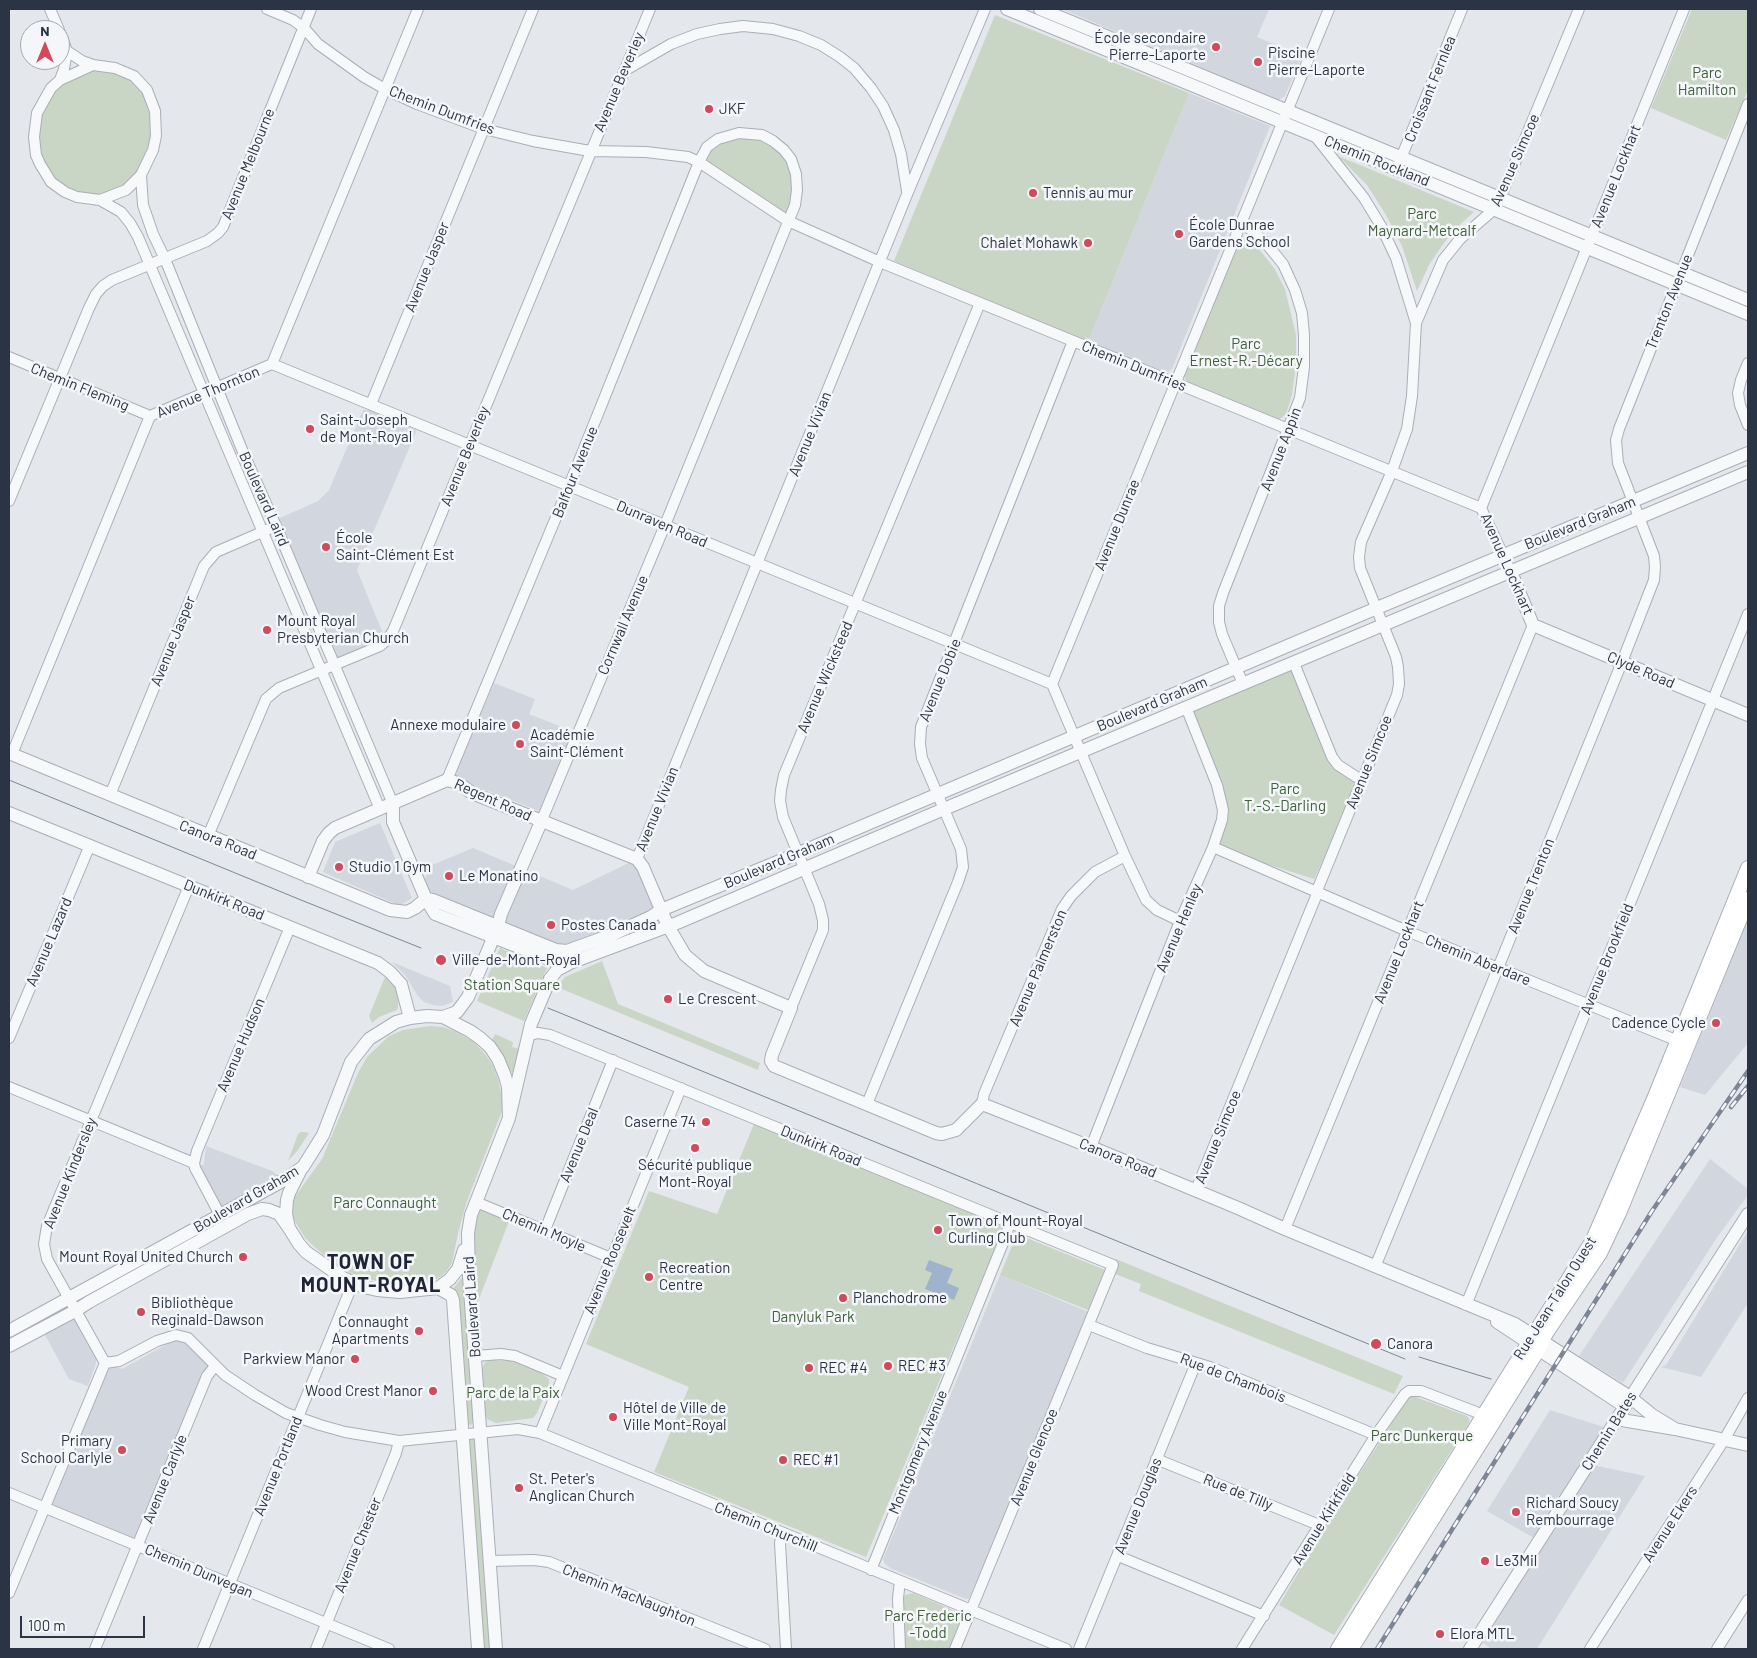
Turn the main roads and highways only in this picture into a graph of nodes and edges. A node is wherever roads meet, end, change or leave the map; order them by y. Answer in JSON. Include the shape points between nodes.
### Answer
{"nodes":[{"id":1,"x":1748,"y":868,"type":"edge"},
{"id":2,"x":1748,"y":899,"type":"edge"},
{"id":3,"x":1683,"y":1043,"type":"junction"},
{"id":4,"x":1488,"y":1418,"type":"junction"},
{"id":5,"x":1338,"y":1649,"type":"edge"},
{"id":6,"x":1351,"y":1649,"type":"edge"}],
"edges":[{"from":1,"to":3,"type":"main road","name":"Rue Jean-Talon Ouest"},
{"from":2,"to":3,"type":"main road","name":"Rue Jean-Talon Ouest"},
{"from":3,"to":4,"type":"main road","name":"Rue Jean-Talon Ouest","via":[[1608,1238]]},
{"from":4,"to":5,"type":"main road","name":"Rue Jean-Talon Ouest"},
{"from":4,"to":6,"type":"main road","name":"Rue Jean-Talon Ouest"}]}
